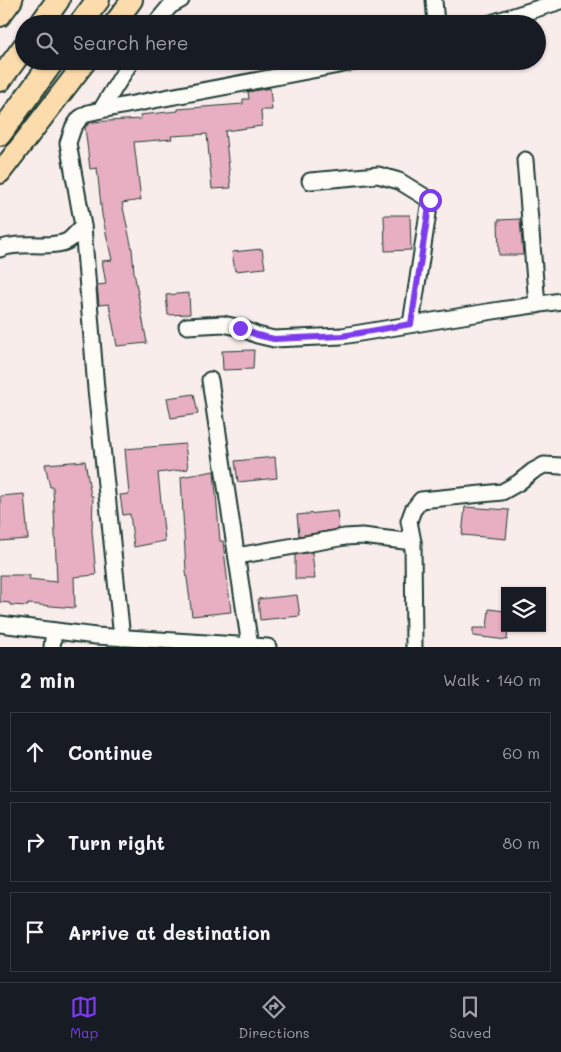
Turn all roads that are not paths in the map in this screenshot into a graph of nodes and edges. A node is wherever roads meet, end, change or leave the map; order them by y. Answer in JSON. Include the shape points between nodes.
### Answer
{"nodes":[{"id":1,"x":12,"y":0,"type":"edge"},
{"id":2,"x":58,"y":0,"type":"edge"},
{"id":3,"x":98,"y":0,"type":"edge"},
{"id":4,"x":132,"y":0,"type":"edge"},
{"id":5,"x":181,"y":0,"type":"edge"},
{"id":6,"x":434,"y":0,"type":"edge"},
{"id":7,"x":561,"y":1,"type":"edge"},
{"id":8,"x":47,"y":15,"type":"edge"},
{"id":9,"x":87,"y":15,"type":"edge"},
{"id":10,"x":121,"y":15,"type":"edge"},
{"id":11,"x":162,"y":15,"type":"edge"},
{"id":12,"x":435,"y":15,"type":"edge"},
{"id":13,"x":517,"y":15,"type":"edge"},
{"id":14,"x":0,"y":16,"type":"edge"},
{"id":15,"x":15,"y":60,"type":"edge"},
{"id":16,"x":46,"y":70,"type":"edge"},
{"id":17,"x":79,"y":70,"type":"edge"},
{"id":18,"x":125,"y":70,"type":"edge"},
{"id":19,"x":312,"y":70,"type":"edge"},
{"id":20,"x":0,"y":80,"type":"edge"},
{"id":21,"x":101,"y":110,"type":"junction"},
{"id":22,"x":0,"y":134,"type":"edge"},
{"id":23,"x":525,"y":160,"type":"dead end"},
{"id":24,"x":0,"y":173,"type":"edge"},
{"id":25,"x":310,"y":181,"type":"dead end"},
{"id":26,"x":83,"y":226,"type":"junction"},
{"id":27,"x":0,"y":249,"type":"edge"},
{"id":28,"x":561,"y":302,"type":"edge"},
{"id":29,"x":537,"y":305,"type":"junction"},
{"id":30,"x":411,"y":324,"type":"junction"},
{"id":31,"x":187,"y":326,"type":"dead end"},
{"id":32,"x":210,"y":380,"type":"dead end"},
{"id":33,"x":561,"y":466,"type":"edge"},
{"id":34,"x":414,"y":542,"type":"junction"},
{"id":35,"x":237,"y":556,"type":"junction"},
{"id":36,"x":0,"y":624,"type":"edge"},
{"id":37,"x":54,"y":631,"type":"junction"},
{"id":38,"x":122,"y":638,"type":"junction"},
{"id":39,"x":176,"y":644,"type":"edge"},
{"id":40,"x":250,"y":646,"type":"edge"},
{"id":41,"x":52,"y":647,"type":"edge"},
{"id":42,"x":268,"y":647,"type":"edge"},
{"id":43,"x":414,"y":647,"type":"edge"}],
"edges":[{"from":1,"to":14,"type":"main road"},
{"from":2,"to":8,"type":"highway"},
{"from":3,"to":9,"type":"highway"},
{"from":4,"to":10,"type":"main road"},
{"from":5,"to":11,"type":"street"},
{"from":6,"to":12,"type":"street"},
{"from":7,"to":13,"type":"street"},
{"from":15,"to":20,"type":"highway"},
{"from":16,"to":22,"type":"highway"},
{"from":17,"to":24,"type":"main road"},
{"from":18,"to":21,"type":"street"},
{"from":19,"to":21,"type":"street"},
{"from":21,"to":26,"type":"street","via":[[80,118],[68,143]]},
{"from":23,"to":29,"type":"street"},
{"from":25,"to":30,"type":"street","via":[[378,175],[399,181],[430,200]]},
{"from":26,"to":27,"type":"street","via":[[68,241],[58,244],[20,244]]},
{"from":26,"to":38,"type":"street"},
{"from":28,"to":29,"type":"street"},
{"from":29,"to":30,"type":"street"},
{"from":30,"to":31,"type":"street","via":[[342,336],[274,339],[223,324]]},
{"from":32,"to":35,"type":"street"},
{"from":33,"to":34,"type":"street","via":[[544,465],[502,492],[421,500],[409,521]]},
{"from":34,"to":35,"type":"street","via":[[345,537]]},
{"from":34,"to":43,"type":"street"},
{"from":35,"to":40,"type":"street"},
{"from":36,"to":37,"type":"street"},
{"from":37,"to":38,"type":"street"},
{"from":37,"to":41,"type":"street"},
{"from":38,"to":39,"type":"street"},
{"from":39,"to":40,"type":"street"},
{"from":40,"to":42,"type":"street"}]}
